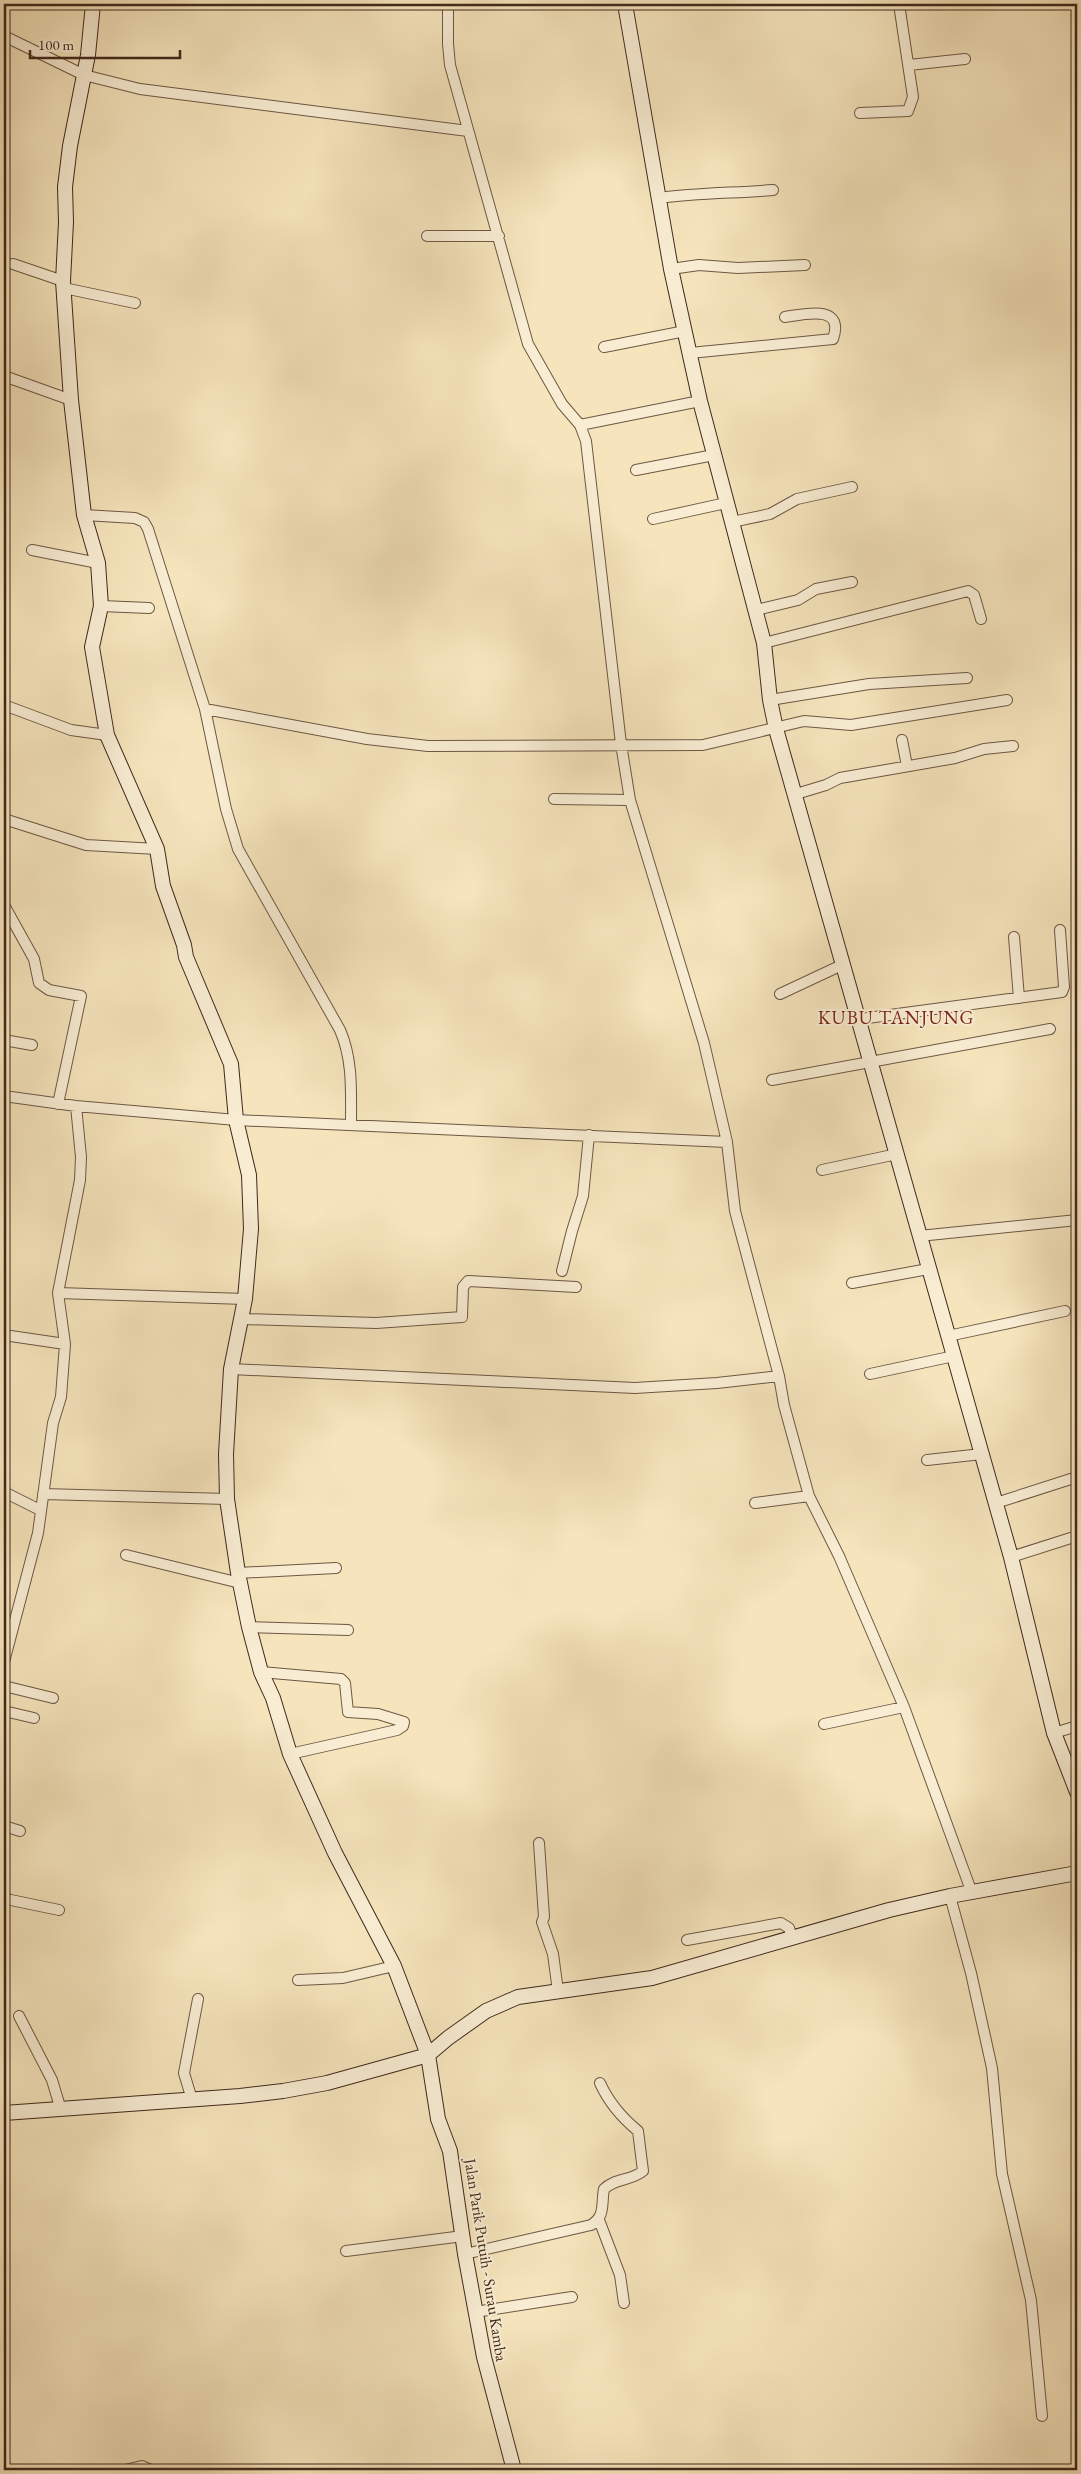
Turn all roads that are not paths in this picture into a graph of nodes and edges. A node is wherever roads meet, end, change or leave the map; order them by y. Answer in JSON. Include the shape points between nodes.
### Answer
{"nodes":[{"id":1,"x":93,"y":4,"type":"edge"},
{"id":2,"x":448,"y":4,"type":"edge"},
{"id":3,"x":625,"y":4,"type":"edge"},
{"id":4,"x":899,"y":4,"type":"edge"},
{"id":5,"x":4,"y":36,"type":"edge"},
{"id":6,"x":965,"y":59,"type":"dead end"},
{"id":7,"x":909,"y":65,"type":"junction"},
{"id":8,"x":84,"y":75,"type":"junction"},
{"id":9,"x":860,"y":113,"type":"dead end"},
{"id":10,"x":468,"y":130,"type":"junction"},
{"id":11,"x":773,"y":190,"type":"dead end"},
{"id":12,"x":658,"y":198,"type":"junction"},
{"id":13,"x":427,"y":236,"type":"dead end"},
{"id":14,"x":499,"y":236,"type":"junction"},
{"id":15,"x":13,"y":264,"type":"dead end"},
{"id":16,"x":804,"y":265,"type":"dead end"},
{"id":17,"x":671,"y":269,"type":"junction"},
{"id":18,"x":64,"y":285,"type":"junction"},
{"id":19,"x":135,"y":303,"type":"dead end"},
{"id":20,"x":785,"y":317,"type":"dead end"},
{"id":21,"x":685,"y":331,"type":"junction"},
{"id":22,"x":604,"y":347,"type":"dead end"},
{"id":23,"x":690,"y":353,"type":"junction"},
{"id":24,"x":4,"y":376,"type":"edge"},
{"id":25,"x":71,"y":400,"type":"junction"},
{"id":26,"x":700,"y":401,"type":"junction"},
{"id":27,"x":580,"y":425,"type":"junction"},
{"id":28,"x":714,"y":455,"type":"junction"},
{"id":29,"x":636,"y":470,"type":"dead end"},
{"id":30,"x":852,"y":487,"type":"dead end"},
{"id":31,"x":726,"y":503,"type":"junction"},
{"id":32,"x":84,"y":515,"type":"junction"},
{"id":33,"x":653,"y":519,"type":"dead end"},
{"id":34,"x":732,"y":522,"type":"junction"},
{"id":35,"x":32,"y":550,"type":"dead end"},
{"id":36,"x":98,"y":563,"type":"junction"},
{"id":37,"x":852,"y":582,"type":"dead end"},
{"id":38,"x":101,"y":606,"type":"junction"},
{"id":39,"x":149,"y":608,"type":"dead end"},
{"id":40,"x":756,"y":610,"type":"junction"},
{"id":41,"x":981,"y":619,"type":"dead end"},
{"id":42,"x":764,"y":643,"type":"junction"},
{"id":43,"x":967,"y":678,"type":"dead end"},
{"id":44,"x":770,"y":700,"type":"junction"},
{"id":45,"x":1007,"y":700,"type":"dead end"},
{"id":46,"x":4,"y":705,"type":"edge"},
{"id":47,"x":205,"y":709,"type":"junction"},
{"id":48,"x":776,"y":729,"type":"junction"},
{"id":49,"x":107,"y":735,"type":"junction"},
{"id":50,"x":902,"y":740,"type":"dead end"},
{"id":51,"x":621,"y":744,"type":"junction"},
{"id":52,"x":1013,"y":746,"type":"dead end"},
{"id":53,"x":907,"y":766,"type":"junction"},
{"id":54,"x":796,"y":794,"type":"junction"},
{"id":55,"x":554,"y":799,"type":"dead end"},
{"id":56,"x":630,"y":800,"type":"junction"},
{"id":57,"x":4,"y":819,"type":"edge"},
{"id":58,"x":157,"y":850,"type":"junction"},
{"id":59,"x":4,"y":905,"type":"edge"},
{"id":60,"x":1060,"y":930,"type":"dead end"},
{"id":61,"x":1014,"y":937,"type":"dead end"},
{"id":62,"x":844,"y":964,"type":"junction"},
{"id":63,"x":780,"y":994,"type":"dead end"},
{"id":64,"x":1019,"y":998,"type":"junction"},
{"id":65,"x":860,"y":1019,"type":"junction"},
{"id":66,"x":1050,"y":1029,"type":"dead end"},
{"id":67,"x":4,"y":1040,"type":"edge"},
{"id":68,"x":32,"y":1045,"type":"dead end"},
{"id":69,"x":872,"y":1062,"type":"junction"},
{"id":70,"x":772,"y":1080,"type":"dead end"},
{"id":71,"x":4,"y":1096,"type":"edge"},
{"id":72,"x":58,"y":1104,"type":"junction"},
{"id":73,"x":76,"y":1106,"type":"junction"},
{"id":74,"x":236,"y":1120,"type":"junction"},
{"id":75,"x":351,"y":1124,"type":"junction"},
{"id":76,"x":590,"y":1135,"type":"junction"},
{"id":77,"x":727,"y":1142,"type":"junction"},
{"id":78,"x":897,"y":1154,"type":"junction"},
{"id":79,"x":822,"y":1170,"type":"dead end"},
{"id":80,"x":1077,"y":1220,"type":"edge"},
{"id":81,"x":919,"y":1236,"type":"junction"},
{"id":82,"x":928,"y":1269,"type":"junction"},
{"id":83,"x":562,"y":1270,"type":"dead end"},
{"id":84,"x":852,"y":1284,"type":"dead end"},
{"id":85,"x":576,"y":1287,"type":"dead end"},
{"id":86,"x":58,"y":1294,"type":"junction"},
{"id":87,"x":244,"y":1299,"type":"junction"},
{"id":88,"x":1065,"y":1311,"type":"dead end"},
{"id":89,"x":242,"y":1319,"type":"junction"},
{"id":90,"x":4,"y":1335,"type":"edge"},
{"id":91,"x":948,"y":1336,"type":"junction"},
{"id":92,"x":65,"y":1344,"type":"junction"},
{"id":93,"x":954,"y":1356,"type":"junction"},
{"id":94,"x":230,"y":1369,"type":"junction"},
{"id":95,"x":870,"y":1374,"type":"dead end"},
{"id":96,"x":779,"y":1376,"type":"junction"},
{"id":97,"x":982,"y":1454,"type":"junction"},
{"id":98,"x":927,"y":1460,"type":"dead end"},
{"id":99,"x":1077,"y":1477,"type":"edge"},
{"id":100,"x":4,"y":1492,"type":"edge"},
{"id":101,"x":43,"y":1494,"type":"junction"},
{"id":102,"x":809,"y":1496,"type":"junction"},
{"id":103,"x":227,"y":1499,"type":"junction"},
{"id":104,"x":755,"y":1503,"type":"dead end"},
{"id":105,"x":996,"y":1503,"type":"junction"},
{"id":106,"x":40,"y":1510,"type":"junction"},
{"id":107,"x":1077,"y":1536,"type":"edge"},
{"id":108,"x":126,"y":1555,"type":"dead end"},
{"id":109,"x":1011,"y":1557,"type":"junction"},
{"id":110,"x":336,"y":1568,"type":"dead end"},
{"id":111,"x":239,"y":1578,"type":"junction"},
{"id":112,"x":249,"y":1627,"type":"junction"},
{"id":113,"x":348,"y":1630,"type":"dead end"},
{"id":114,"x":4,"y":1662,"type":"edge"},
{"id":115,"x":261,"y":1672,"type":"junction"},
{"id":116,"x":4,"y":1686,"type":"edge"},
{"id":117,"x":53,"y":1698,"type":"dead end"},
{"id":118,"x":904,"y":1707,"type":"junction"},
{"id":119,"x":4,"y":1711,"type":"edge"},
{"id":120,"x":34,"y":1718,"type":"dead end"},
{"id":121,"x":824,"y":1724,"type":"dead end"},
{"id":122,"x":1077,"y":1726,"type":"edge"},
{"id":123,"x":1054,"y":1733,"type":"junction"},
{"id":124,"x":290,"y":1754,"type":"junction"},
{"id":125,"x":1077,"y":1792,"type":"edge"},
{"id":126,"x":4,"y":1826,"type":"edge"},
{"id":127,"x":20,"y":1831,"type":"dead end"},
{"id":128,"x":539,"y":1843,"type":"dead end"},
{"id":129,"x":1077,"y":1873,"type":"edge"},
{"id":130,"x":972,"y":1893,"type":"junction"},
{"id":131,"x":4,"y":1894,"type":"edge"},
{"id":132,"x":950,"y":1896,"type":"junction"},
{"id":133,"x":59,"y":1910,"type":"dead end"},
{"id":134,"x":792,"y":1938,"type":"junction"},
{"id":135,"x":686,"y":1940,"type":"dead end"},
{"id":136,"x":394,"y":1966,"type":"junction"},
{"id":137,"x":298,"y":1980,"type":"dead end"},
{"id":138,"x":558,"y":1991,"type":"junction"},
{"id":139,"x":198,"y":1999,"type":"dead end"},
{"id":140,"x":19,"y":2016,"type":"dead end"},
{"id":141,"x":428,"y":2055,"type":"junction"},
{"id":142,"x":600,"y":2083,"type":"dead end"},
{"id":143,"x":189,"y":2099,"type":"junction"},
{"id":144,"x":61,"y":2110,"type":"junction"},
{"id":145,"x":4,"y":2114,"type":"edge"},
{"id":146,"x":598,"y":2220,"type":"junction"},
{"id":147,"x":463,"y":2236,"type":"junction"},
{"id":148,"x":346,"y":2251,"type":"dead end"},
{"id":149,"x":465,"y":2254,"type":"junction"},
{"id":150,"x":572,"y":2297,"type":"dead end"},
{"id":151,"x":624,"y":2303,"type":"dead end"},
{"id":152,"x":476,"y":2312,"type":"junction"},
{"id":153,"x":1042,"y":2416,"type":"dead end"},
{"id":154,"x":125,"y":2470,"type":"edge"},
{"id":155,"x":151,"y":2470,"type":"edge"},
{"id":156,"x":514,"y":2470,"type":"edge"}],
"edges":[{"from":1,"to":8,"type":"street","name":"Jalan Parik Putuih - Surau Kamba"},
{"from":2,"to":10,"type":"street","via":[[450,66]]},
{"from":3,"to":12,"type":"street"},
{"from":4,"to":7,"type":"street"},
{"from":5,"to":8,"type":"street"},
{"from":6,"to":7,"type":"street"},
{"from":7,"to":9,"type":"street","via":[[913,97],[908,112]]},
{"from":8,"to":10,"type":"street","via":[[140,89]]},
{"from":8,"to":18,"type":"street","name":"Jalan Parik Putuih - Surau Kamba","via":[[65,187]]},
{"from":10,"to":14,"type":"street"},
{"from":11,"to":12,"type":"street"},
{"from":12,"to":17,"type":"street"},
{"from":13,"to":14,"type":"street"},
{"from":14,"to":27,"type":"street","via":[[528,344],[562,404]]},
{"from":15,"to":18,"type":"street"},
{"from":16,"to":17,"type":"street","via":[[754,268],[699,265]]},
{"from":17,"to":21,"type":"street"},
{"from":18,"to":19,"type":"street"},
{"from":18,"to":25,"type":"street","name":"Jalan Parik Putuih - Surau Kamba"},
{"from":20,"to":23,"type":"street","via":[[823,313],[832,319],[836,330],[833,339]]},
{"from":21,"to":22,"type":"street"},
{"from":21,"to":23,"type":"street"},
{"from":23,"to":26,"type":"street"},
{"from":24,"to":25,"type":"street"},
{"from":25,"to":32,"type":"street","name":"Jalan Parik Putuih - Surau Kamba"},
{"from":26,"to":27,"type":"street"},
{"from":26,"to":28,"type":"street"},
{"from":27,"to":51,"type":"street","via":[[586,441]]},
{"from":28,"to":29,"type":"street"},
{"from":28,"to":31,"type":"street"},
{"from":30,"to":34,"type":"street","via":[[797,499],[770,514]]},
{"from":31,"to":33,"type":"street"},
{"from":31,"to":34,"type":"street"},
{"from":32,"to":36,"type":"street","name":"Jalan Parik Putuih - Surau Kamba"},
{"from":32,"to":47,"type":"street","via":[[135,518],[144,522]]},
{"from":34,"to":40,"type":"street"},
{"from":35,"to":36,"type":"street"},
{"from":36,"to":38,"type":"street","name":"Jalan Parik Putuih - Surau Kamba"},
{"from":37,"to":40,"type":"street","via":[[816,589],[798,600]]},
{"from":38,"to":39,"type":"street"},
{"from":38,"to":49,"type":"street","name":"Jalan Parik Putuih - Surau Kamba","via":[[92,647]]},
{"from":40,"to":42,"type":"street"},
{"from":41,"to":42,"type":"street","via":[[974,595],[968,591]]},
{"from":42,"to":44,"type":"street"},
{"from":43,"to":44,"type":"street","via":[[870,684]]},
{"from":44,"to":48,"type":"street"},
{"from":45,"to":48,"type":"street","via":[[851,724],[804,722]]},
{"from":46,"to":49,"type":"street","via":[[71,730]]},
{"from":47,"to":51,"type":"street","via":[[367,739],[428,746]]},
{"from":47,"to":75,"type":"street","via":[[238,849],[347,1046]]},
{"from":48,"to":51,"type":"street","via":[[703,745]]},
{"from":48,"to":54,"type":"street"},
{"from":49,"to":58,"type":"street","name":"Jalan Parik Putuih - Surau Kamba"},
{"from":50,"to":53,"type":"street"},
{"from":51,"to":56,"type":"street"},
{"from":52,"to":53,"type":"street"},
{"from":53,"to":54,"type":"street","via":[[840,778]]},
{"from":54,"to":62,"type":"street"},
{"from":55,"to":56,"type":"street"},
{"from":56,"to":77,"type":"street","via":[[704,1043]]},
{"from":57,"to":58,"type":"street","via":[[86,845]]},
{"from":58,"to":74,"type":"street","name":"Jalan Parik Putuih - Surau Kamba","via":[[163,886],[186,957],[231,1064]]},
{"from":59,"to":72,"type":"street","via":[[34,958],[39,983],[49,990],[81,996]]},
{"from":60,"to":64,"type":"street","via":[[1062,992]]},
{"from":61,"to":64,"type":"street"},
{"from":62,"to":63,"type":"street"},
{"from":62,"to":65,"type":"street"},
{"from":64,"to":65,"type":"street"},
{"from":65,"to":69,"type":"street"},
{"from":66,"to":69,"type":"street"},
{"from":67,"to":68,"type":"street"},
{"from":69,"to":70,"type":"street"},
{"from":69,"to":78,"type":"street"},
{"from":71,"to":72,"type":"street"},
{"from":72,"to":73,"type":"street"},
{"from":73,"to":74,"type":"street"},
{"from":73,"to":86,"type":"street","via":[[80,1180]]},
{"from":74,"to":75,"type":"street"},
{"from":74,"to":87,"type":"street","name":"Jalan Parik Putuih - Surau Kamba","via":[[249,1175],[251,1229]]},
{"from":75,"to":76,"type":"street"},
{"from":76,"to":77,"type":"street"},
{"from":76,"to":83,"type":"street","via":[[583,1196]]},
{"from":77,"to":96,"type":"street","via":[[735,1211]]},
{"from":78,"to":79,"type":"street"},
{"from":78,"to":81,"type":"street"},
{"from":80,"to":81,"type":"street"},
{"from":81,"to":82,"type":"street"},
{"from":82,"to":84,"type":"street"},
{"from":82,"to":91,"type":"street"},
{"from":85,"to":89,"type":"street","via":[[468,1281],[463,1287],[462,1317],[441,1320],[376,1323]]},
{"from":86,"to":87,"type":"street"},
{"from":86,"to":92,"type":"street"},
{"from":87,"to":89,"type":"street","name":"Jalan Parik Putuih - Surau Kamba"},
{"from":88,"to":91,"type":"street"},
{"from":89,"to":94,"type":"street","name":"Jalan Parik Putuih - Surau Kamba"},
{"from":90,"to":92,"type":"street"},
{"from":91,"to":93,"type":"street"},
{"from":92,"to":101,"type":"street","via":[[61,1397],[53,1423]]},
{"from":93,"to":95,"type":"street"},
{"from":93,"to":97,"type":"street"},
{"from":94,"to":96,"type":"street","via":[[635,1388]]},
{"from":94,"to":103,"type":"street","name":"Jalan Parik Putuih - Surau Kamba"},
{"from":96,"to":102,"type":"street"},
{"from":97,"to":98,"type":"street"},
{"from":97,"to":105,"type":"street"},
{"from":99,"to":105,"type":"street"},
{"from":100,"to":106,"type":"street"},
{"from":101,"to":103,"type":"street"},
{"from":101,"to":106,"type":"street"},
{"from":102,"to":104,"type":"street"},
{"from":102,"to":118,"type":"street","via":[[839,1556]]},
{"from":103,"to":111,"type":"street","name":"Jalan Parik Putuih - Surau Kamba"},
{"from":105,"to":109,"type":"street"},
{"from":106,"to":114,"type":"street","via":[[38,1533]]},
{"from":107,"to":109,"type":"street"},
{"from":108,"to":111,"type":"street"},
{"from":109,"to":123,"type":"street"},
{"from":110,"to":111,"type":"street"},
{"from":111,"to":112,"type":"street","name":"Jalan Parik Putuih - Surau Kamba"},
{"from":112,"to":113,"type":"street"},
{"from":112,"to":115,"type":"street","name":"Jalan Parik Putuih - Surau Kamba"},
{"from":115,"to":124,"type":"street","name":"Jalan Parik Putuih - Surau Kamba","via":[[273,1698]]},
{"from":115,"to":124,"type":"street","via":[[341,1679],[345,1683],[348,1712],[378,1714],[404,1722],[397,1730]]},
{"from":116,"to":117,"type":"street"},
{"from":118,"to":121,"type":"street"},
{"from":118,"to":130,"type":"street"},
{"from":119,"to":120,"type":"street"},
{"from":122,"to":123,"type":"street"},
{"from":123,"to":125,"type":"street"},
{"from":124,"to":136,"type":"street","name":"Jalan Parik Putuih - Surau Kamba","via":[[335,1852]]},
{"from":126,"to":127,"type":"street"},
{"from":128,"to":138,"type":"street","via":[[542,1922],[553,1954]]},
{"from":129,"to":130,"type":"street"},
{"from":130,"to":132,"type":"street"},
{"from":131,"to":133,"type":"street","via":[[6,1899]]},
{"from":132,"to":134,"type":"street"},
{"from":132,"to":153,"type":"street","via":[[992,2068],[1002,2174],[1031,2300]]},
{"from":134,"to":135,"type":"street","via":[[789,1928],[781,1923]]},
{"from":134,"to":138,"type":"street","via":[[652,1978]]},
{"from":136,"to":137,"type":"street","via":[[343,1978]]},
{"from":136,"to":141,"type":"street","name":"Jalan Parik Putuih - Surau Kamba"},
{"from":138,"to":141,"type":"street","via":[[502,2002]]},
{"from":139,"to":143,"type":"street","via":[[184,2073]]},
{"from":140,"to":144,"type":"street","via":[[52,2080]]},
{"from":141,"to":143,"type":"street","via":[[300,2088]]},
{"from":141,"to":147,"type":"street","name":"Jalan Parik Putuih - Surau Kamba","via":[[438,2119],[450,2151]]},
{"from":142,"to":146,"type":"street","via":[[621,2117],[638,2131],[642,2171],[635,2178],[627,2178],[604,2189]]},
{"from":143,"to":144,"type":"street"},
{"from":144,"to":145,"type":"street"},
{"from":146,"to":149,"type":"street","via":[[591,2225]]},
{"from":146,"to":151,"type":"street","via":[[620,2275]]},
{"from":147,"to":148,"type":"street"},
{"from":147,"to":149,"type":"street","name":"Jalan Parik Putuih - Surau Kamba"},
{"from":149,"to":152,"type":"street","name":"Jalan Parik Putuih - Surau Kamba"},
{"from":150,"to":152,"type":"street"},
{"from":152,"to":156,"type":"street","name":"Jalan Parik Putuih - Surau Kamba","via":[[484,2357]]},
{"from":154,"to":155,"type":"street","via":[[142,2466]]}]}
